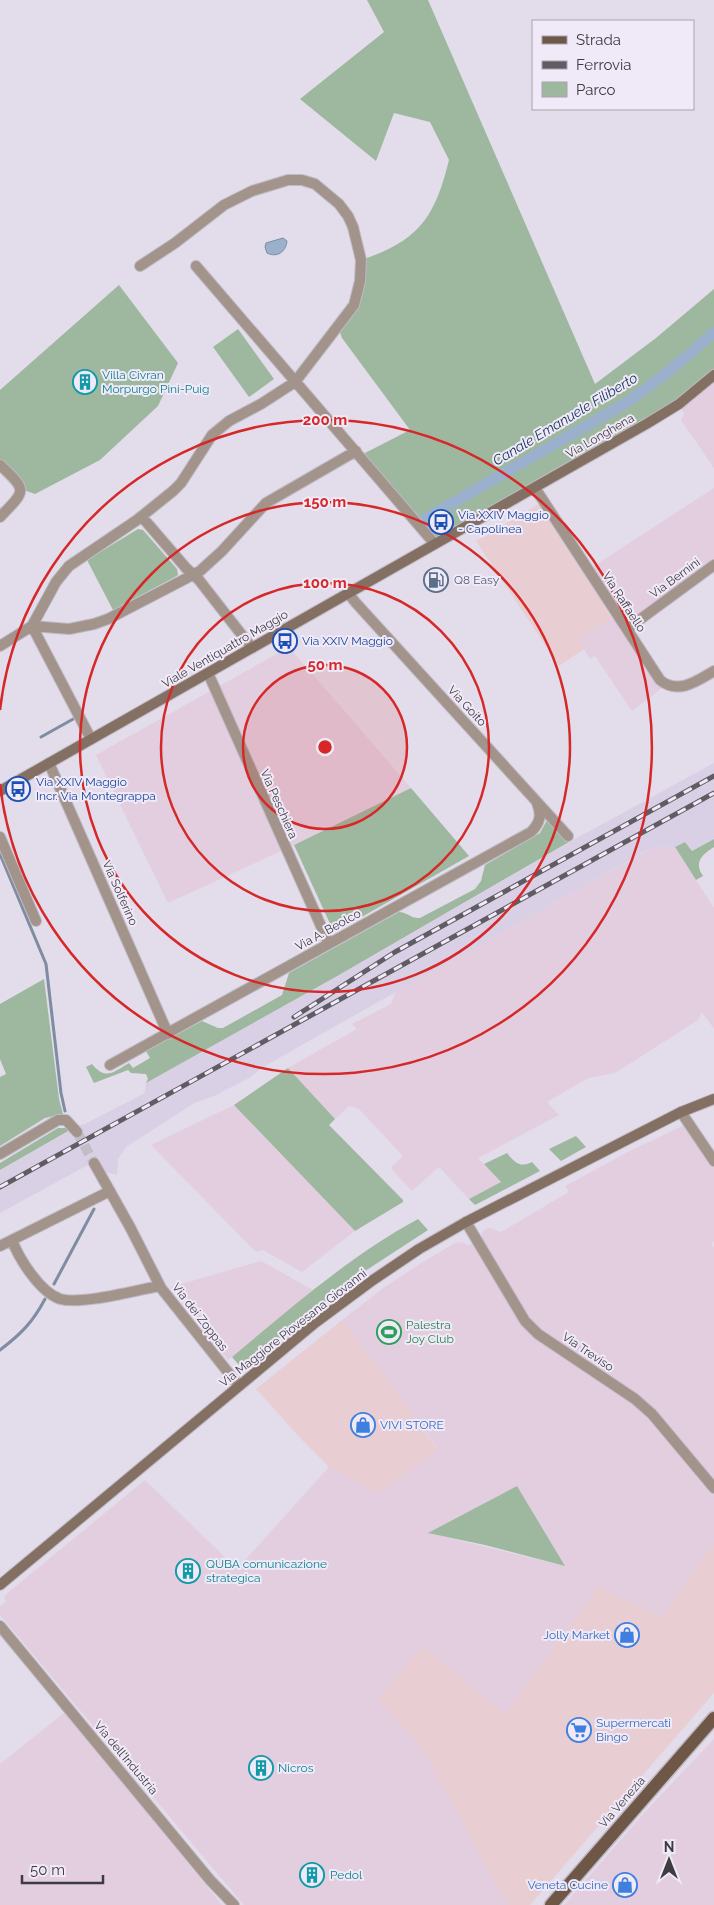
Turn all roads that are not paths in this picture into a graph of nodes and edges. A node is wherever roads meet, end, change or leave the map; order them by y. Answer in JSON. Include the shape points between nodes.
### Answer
{"nodes":[{"id":1,"x":140,"y":266,"type":"dead end"},
{"id":2,"x":196,"y":266,"type":"dead end"},
{"id":3,"x":714,"y":375,"type":"edge"},
{"id":4,"x":295,"y":382,"type":"junction"},
{"id":5,"x":356,"y":451,"type":"junction"},
{"id":6,"x":0,"y":465,"type":"edge"},
{"id":7,"x":534,"y":488,"type":"junction"},
{"id":8,"x":0,"y":517,"type":"edge"},
{"id":9,"x":142,"y":517,"type":"junction"},
{"id":10,"x":461,"y":529,"type":"joint"},
{"id":11,"x":434,"y":544,"type":"junction"},
{"id":12,"x":714,"y":565,"type":"edge"},
{"id":13,"x":193,"y":575,"type":"junction"},
{"id":14,"x":348,"y":593,"type":"junction"},
{"id":15,"x":32,"y":626,"type":"junction"},
{"id":16,"x":627,"y":629,"type":"junction"},
{"id":17,"x":0,"y":646,"type":"edge"},
{"id":18,"x":252,"y":648,"type":"junction"},
{"id":19,"x":714,"y":671,"type":"edge"},
{"id":20,"x":208,"y":673,"type":"junction"},
{"id":21,"x":91,"y":739,"type":"junction"},
{"id":22,"x":49,"y":763,"type":"junction"},
{"id":23,"x":0,"y":791,"type":"edge"},
{"id":24,"x":537,"y":803,"type":"junction"},
{"id":25,"x":568,"y":836,"type":"dead end"},
{"id":26,"x":0,"y":837,"type":"edge"},
{"id":27,"x":36,"y":921,"type":"dead end"},
{"id":28,"x":329,"y":944,"type":"junction"},
{"id":29,"x":168,"y":1034,"type":"junction"},
{"id":30,"x":110,"y":1065,"type":"dead end"},
{"id":31,"x":714,"y":1100,"type":"edge"},
{"id":32,"x":681,"y":1112,"type":"junction"},
{"id":33,"x":77,"y":1132,"type":"tunnel mouth"},
{"id":34,"x":0,"y":1154,"type":"edge"},
{"id":35,"x":714,"y":1161,"type":"edge"},
{"id":36,"x":94,"y":1163,"type":"tunnel mouth"},
{"id":37,"x":110,"y":1191,"type":"junction"},
{"id":38,"x":466,"y":1222,"type":"junction"},
{"id":39,"x":12,"y":1240,"type":"junction"},
{"id":40,"x":0,"y":1246,"type":"edge"},
{"id":41,"x":160,"y":1286,"type":"junction"},
{"id":42,"x":239,"y":1386,"type":"junction"},
{"id":43,"x":714,"y":1488,"type":"edge"},
{"id":44,"x":0,"y":1585,"type":"edge"},
{"id":45,"x":0,"y":1626,"type":"edge"},
{"id":46,"x":714,"y":1718,"type":"edge"},
{"id":47,"x":234,"y":1905,"type":"edge"},
{"id":48,"x":551,"y":1905,"type":"edge"}],
"edges":[{"from":1,"to":4,"type":"street","via":[[224,205],[252,191],[288,180],[302,180],[326,192],[339,204],[353,227],[361,260],[360,281],[354,305]]},
{"from":2,"to":4,"type":"street"},
{"from":3,"to":7,"type":"street","name":"Via Longhena","via":[[679,404]]},
{"from":4,"to":5,"type":"street"},
{"from":4,"to":9,"type":"street","via":[[229,421],[212,435],[181,483]]},
{"from":5,"to":11,"type":"street"},
{"from":5,"to":13,"type":"street","via":[[266,503],[222,551]]},
{"from":6,"to":8,"type":"street","via":[[21,489],[19,497]]},
{"from":7,"to":10,"type":"street","name":"Via Longhena"},
{"from":7,"to":16,"type":"street","name":"Via Raffaello"},
{"from":9,"to":13,"type":"street"},
{"from":9,"to":15,"type":"street","via":[[69,566],[56,582]]},
{"from":10,"to":11,"type":"street","name":"Viale Ventiquattro Maggio"},
{"from":11,"to":14,"type":"street","name":"Viale Ventiquattro Maggio"},
{"from":12,"to":16,"type":"street","name":"Via Bernini"},
{"from":13,"to":15,"type":"street","via":[[94,624],[69,628]]},
{"from":13,"to":18,"type":"street"},
{"from":14,"to":18,"type":"street","name":"Viale Ventiquattro Maggio"},
{"from":14,"to":24,"type":"street","name":"Via Goito"},
{"from":15,"to":17,"type":"street"},
{"from":15,"to":21,"type":"street"},
{"from":16,"to":19,"type":"street","name":"Via Raffaello","via":[[666,685],[687,686]]},
{"from":18,"to":20,"type":"street","name":"Viale Ventiquattro Maggio"},
{"from":20,"to":21,"type":"street","name":"Viale Ventiquattro Maggio"},
{"from":20,"to":28,"type":"street","name":"Via Peschiera"},
{"from":21,"to":22,"type":"street","name":"Viale Ventiquattro Maggio"},
{"from":22,"to":23,"type":"street","name":"Viale Ventiquattro Maggio"},
{"from":22,"to":29,"type":"street","name":"Via Solferino"},
{"from":24,"to":25,"type":"street","name":"Via Goito"},
{"from":24,"to":28,"type":"street","name":"Via A. Beolco","via":[[540,818],[531,832]]},
{"from":26,"to":27,"type":"street"},
{"from":28,"to":29,"type":"street","name":"Via A. Beolco"},
{"from":29,"to":30,"type":"street","name":"Via A. Beolco"},
{"from":31,"to":32,"type":"street","name":"Via Maggiore Piovesana Giovanni"},
{"from":32,"to":35,"type":"street"},
{"from":32,"to":38,"type":"street","name":"Via Maggiore Piovesana Giovanni"},
{"from":33,"to":34,"type":"street","via":[[66,1120],[58,1120]]},
{"from":36,"to":37,"type":"street","name":"Via dei Zoppas"},
{"from":37,"to":39,"type":"street"},
{"from":37,"to":41,"type":"street","name":"Via dei Zoppas"},
{"from":38,"to":42,"type":"street","name":"Via Maggiore Piovesana Giovanni","via":[[419,1249],[338,1305]]},
{"from":38,"to":43,"type":"street","name":"Via Treviso","via":[[525,1321],[538,1334],[635,1399],[652,1414]]},
{"from":39,"to":40,"type":"street"},
{"from":39,"to":41,"type":"street","name":"Via dei Zoppas","via":[[31,1274],[61,1299],[86,1300]]},
{"from":41,"to":42,"type":"street","name":"Via dei Zoppas"},
{"from":42,"to":44,"type":"street","name":"Via Maggiore Piovesana Giovanni"},
{"from":45,"to":47,"type":"street","name":"Via dell'Industria"},
{"from":46,"to":48,"type":"main road","name":"Via Venezia"}]}
